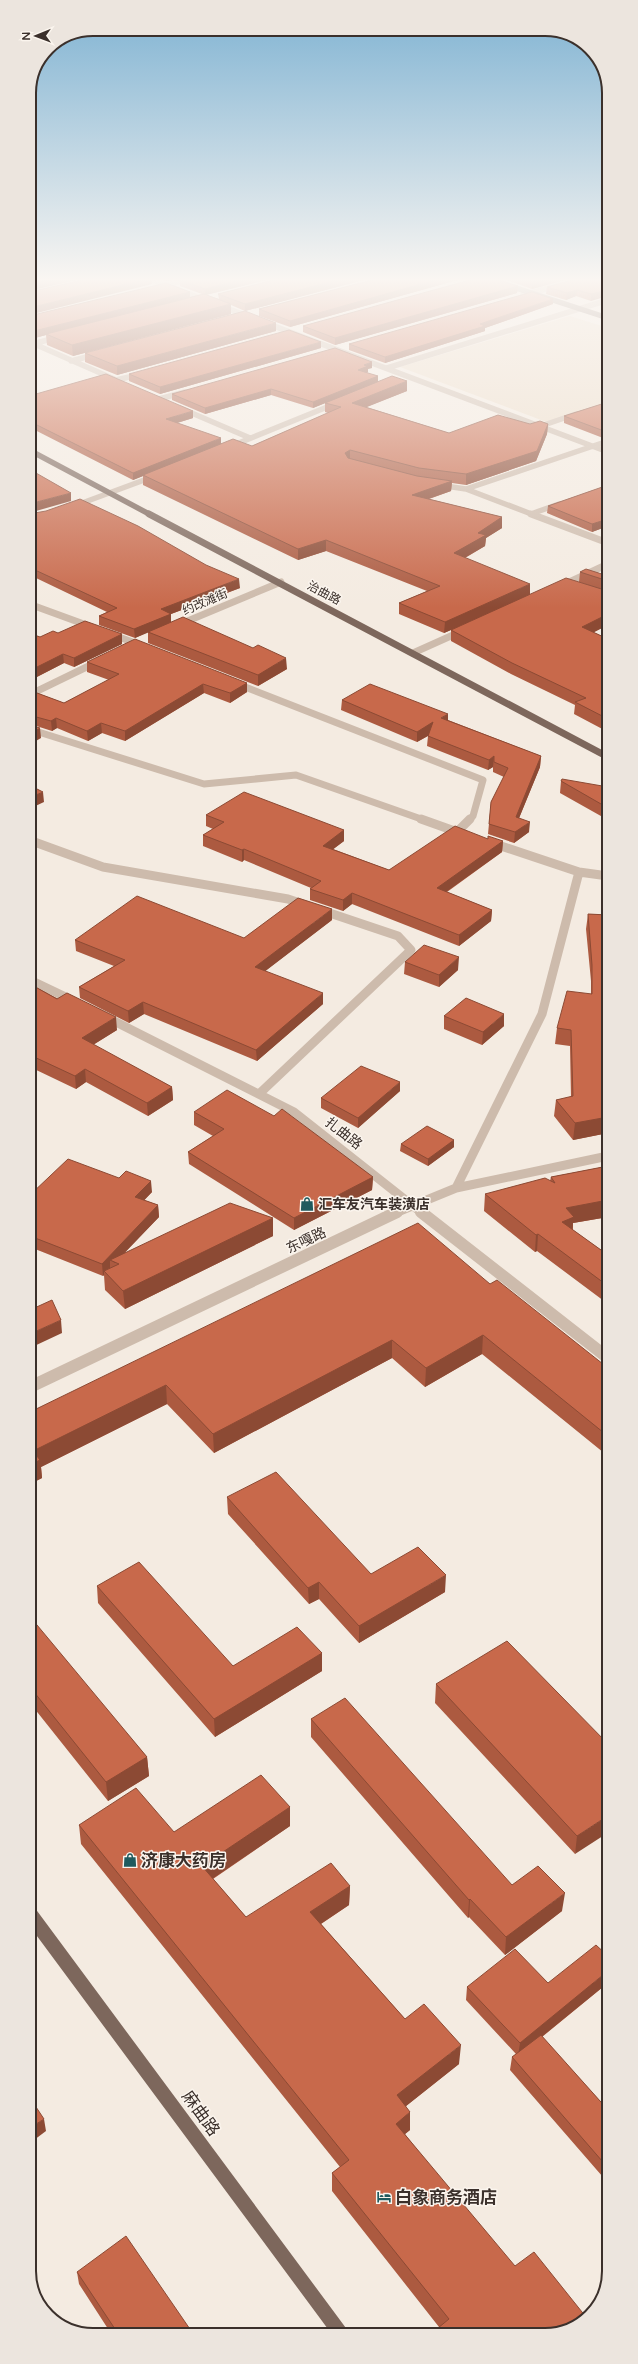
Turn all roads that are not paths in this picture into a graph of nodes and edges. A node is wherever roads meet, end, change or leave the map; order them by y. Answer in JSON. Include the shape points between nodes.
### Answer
{"nodes":[{"id":1,"x":436,"y":387,"type":"edge"},
{"id":2,"x":189,"y":391,"type":"edge"},
{"id":3,"x":152,"y":396,"type":"edge"},
{"id":4,"x":159,"y":399,"type":"junction"},
{"id":5,"x":346,"y":400,"type":"edge"},
{"id":6,"x":166,"y":402,"type":"edge"},
{"id":7,"x":173,"y":405,"type":"edge"},
{"id":8,"x":585,"y":411,"type":"edge"},
{"id":9,"x":540,"y":426,"type":"junction"},
{"id":10,"x":250,"y":438,"type":"junction"},
{"id":11,"x":602,"y":443,"type":"edge"},
{"id":12,"x":593,"y":446,"type":"junction"},
{"id":13,"x":221,"y":450,"type":"edge"},
{"id":14,"x":602,"y":450,"type":"edge"},
{"id":15,"x":36,"y":454,"type":"edge"},
{"id":16,"x":162,"y":473,"type":"edge"},
{"id":17,"x":432,"y":484,"type":"edge"},
{"id":18,"x":466,"y":490,"type":"junction"},
{"id":19,"x":111,"y":493,"type":"junction"},
{"id":20,"x":566,"y":501,"type":"edge"},
{"id":21,"x":66,"y":508,"type":"edge"},
{"id":22,"x":531,"y":514,"type":"junction"},
{"id":23,"x":602,"y":541,"type":"edge"},
{"id":24,"x":602,"y":567,"type":"edge"},
{"id":25,"x":281,"y":582,"type":"junction"},
{"id":26,"x":565,"y":584,"type":"junction"},
{"id":27,"x":558,"y":587,"type":"edge"},
{"id":28,"x":580,"y":589,"type":"edge"},
{"id":29,"x":36,"y":607,"type":"edge"},
{"id":30,"x":471,"y":627,"type":"edge"},
{"id":31,"x":172,"y":628,"type":"edge"},
{"id":32,"x":150,"y":637,"type":"edge"},
{"id":33,"x":132,"y":645,"type":"junction"},
{"id":34,"x":150,"y":649,"type":"edge"},
{"id":35,"x":413,"y":653,"type":"junction"},
{"id":36,"x":107,"y":657,"type":"edge"},
{"id":37,"x":230,"y":681,"type":"edge"},
{"id":38,"x":36,"y":692,"type":"edge"},
{"id":39,"x":36,"y":731,"type":"edge"},
{"id":40,"x":602,"y":754,"type":"edge"},
{"id":41,"x":457,"y":832,"type":"junction"},
{"id":42,"x":36,"y":843,"type":"edge"},
{"id":43,"x":579,"y":872,"type":"junction"},
{"id":44,"x":602,"y":875,"type":"edge"},
{"id":45,"x":36,"y":983,"type":"edge"},
{"id":46,"x":81,"y":1005,"type":"edge"},
{"id":47,"x":95,"y":1012,"type":"edge"},
{"id":48,"x":259,"y":1094,"type":"junction"},
{"id":49,"x":602,"y":1157,"type":"edge"},
{"id":50,"x":456,"y":1188,"type":"junction"},
{"id":51,"x":413,"y":1204,"type":"junction"},
{"id":52,"x":602,"y":1353,"type":"edge"},
{"id":53,"x":36,"y":1384,"type":"edge"},
{"id":54,"x":36,"y":1922,"type":"edge"},
{"id":55,"x":337,"y":2328,"type":"edge"}],
"edges":[{"from":1,"to":9,"type":"street"},
{"from":2,"to":4,"type":"street"},
{"from":3,"to":4,"type":"street"},
{"from":4,"to":6,"type":"street"},
{"from":5,"to":10,"type":"street"},
{"from":7,"to":10,"type":"street"},
{"from":8,"to":9,"type":"street"},
{"from":9,"to":12,"type":"street"},
{"from":10,"to":13,"type":"street"},
{"from":11,"to":12,"type":"street"},
{"from":12,"to":14,"type":"street"},
{"from":12,"to":18,"type":"street"},
{"from":15,"to":19,"type":"main road","name":"治曲路"},
{"from":16,"to":19,"type":"street"},
{"from":17,"to":18,"type":"street"},
{"from":18,"to":22,"type":"street"},
{"from":19,"to":21,"type":"street"},
{"from":19,"to":25,"type":"main road","name":"治曲路"},
{"from":20,"to":22,"type":"street"},
{"from":22,"to":23,"type":"street"},
{"from":24,"to":26,"type":"street"},
{"from":25,"to":31,"type":"street","name":"约改滩街"},
{"from":25,"to":35,"type":"main road","name":"治曲路"},
{"from":26,"to":27,"type":"street"},
{"from":26,"to":28,"type":"street"},
{"from":29,"to":33,"type":"street"},
{"from":30,"to":35,"type":"street"},
{"from":32,"to":33,"type":"street"},
{"from":33,"to":34,"type":"street"},
{"from":35,"to":40,"type":"main road","name":"治曲路"},
{"from":36,"to":38,"type":"street"},
{"from":37,"to":41,"type":"street","via":[[483,780],[473,816]]},
{"from":39,"to":41,"type":"street","via":[[204,784],[296,775]]},
{"from":41,"to":43,"type":"street"},
{"from":42,"to":48,"type":"street","via":[[103,867],[288,899],[398,936],[412,950]]},
{"from":43,"to":44,"type":"street"},
{"from":43,"to":50,"type":"street","via":[[542,1014]]},
{"from":45,"to":46,"type":"street"},
{"from":47,"to":48,"type":"street","name":"扎曲路"},
{"from":48,"to":51,"type":"street","name":"扎曲路","via":[[294,1112]]},
{"from":49,"to":50,"type":"street","name":"东嘎路"},
{"from":50,"to":51,"type":"street","name":"东嘎路"},
{"from":51,"to":52,"type":"street","name":"扎曲路"},
{"from":51,"to":53,"type":"street","name":"东嘎路"},
{"from":54,"to":55,"type":"main road","name":"麻曲路"}]}
